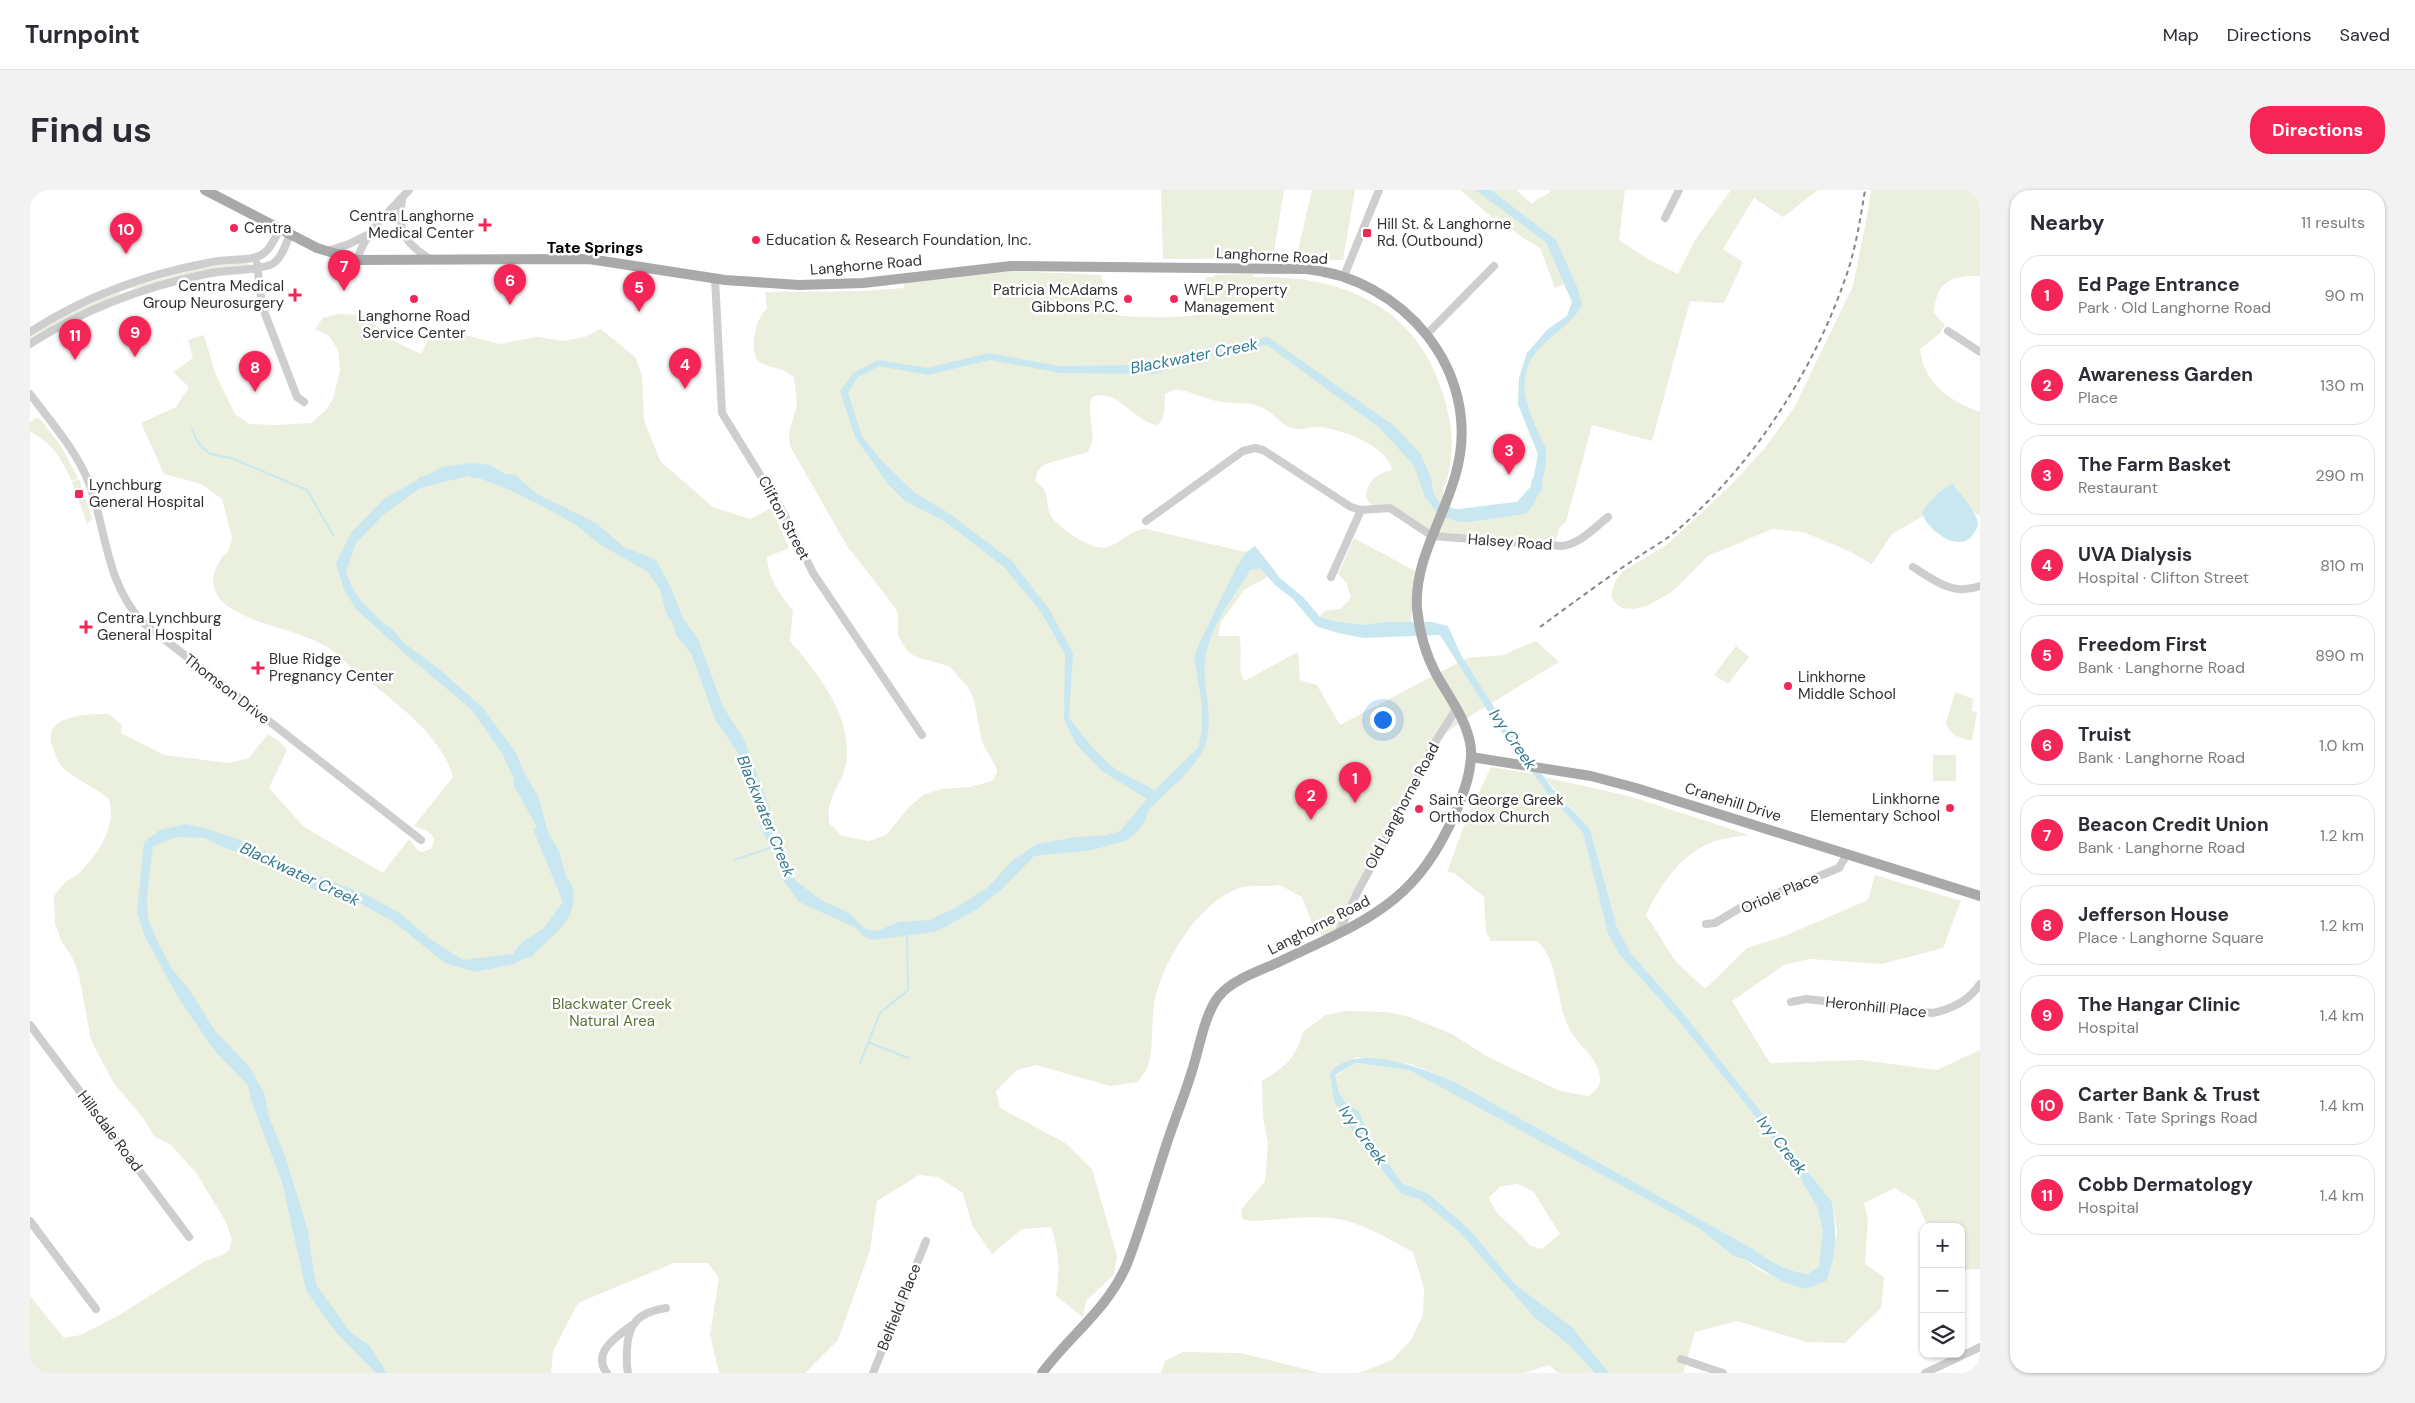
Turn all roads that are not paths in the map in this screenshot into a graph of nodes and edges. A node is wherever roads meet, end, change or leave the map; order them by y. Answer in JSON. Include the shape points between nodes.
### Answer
{"nodes":[{"id":1,"x":205,"y":190,"type":"edge"},
{"id":2,"x":409,"y":190,"type":"edge"},
{"id":3,"x":1379,"y":190,"type":"edge"},
{"id":4,"x":1679,"y":190,"type":"edge"},
{"id":5,"x":402,"y":198,"type":"junction"},
{"id":6,"x":1665,"y":218,"type":"dead end"},
{"id":7,"x":280,"y":229,"type":"junction"},
{"id":8,"x":290,"y":234,"type":"junction"},
{"id":9,"x":369,"y":234,"type":"junction"},
{"id":10,"x":327,"y":252,"type":"junction"},
{"id":11,"x":256,"y":258,"type":"junction"},
{"id":12,"x":357,"y":260,"type":"junction"},
{"id":13,"x":432,"y":260,"type":"junction"},
{"id":14,"x":1494,"y":266,"type":"dead end"},
{"id":15,"x":258,"y":268,"type":"junction"},
{"id":16,"x":1344,"y":276,"type":"junction"},
{"id":17,"x":715,"y":278,"type":"junction"},
{"id":18,"x":1948,"y":331,"type":"dead end"},
{"id":19,"x":30,"y":332,"type":"edge"},
{"id":20,"x":1427,"y":334,"type":"junction"},
{"id":21,"x":30,"y":344,"type":"edge"},
{"id":22,"x":1980,"y":352,"type":"edge"},
{"id":23,"x":30,"y":394,"type":"edge"},
{"id":24,"x":304,"y":402,"type":"dead end"},
{"id":25,"x":1361,"y":510,"type":"junction"},
{"id":26,"x":1608,"y":517,"type":"dead end"},
{"id":27,"x":1146,"y":521,"type":"dead end"},
{"id":28,"x":1434,"y":534,"type":"junction"},
{"id":29,"x":1913,"y":567,"type":"dead end"},
{"id":30,"x":1331,"y":577,"type":"dead end"},
{"id":31,"x":1980,"y":586,"type":"edge"},
{"id":32,"x":1457,"y":708,"type":"junction"},
{"id":33,"x":922,"y":736,"type":"dead end"},
{"id":34,"x":1471,"y":757,"type":"junction"},
{"id":35,"x":421,"y":840,"type":"dead end"},
{"id":36,"x":1847,"y":854,"type":"junction"},
{"id":37,"x":1980,"y":896,"type":"edge"},
{"id":38,"x":1706,"y":924,"type":"dead end"},
{"id":39,"x":1338,"y":934,"type":"junction"},
{"id":40,"x":1980,"y":984,"type":"edge"},
{"id":41,"x":1791,"y":1002,"type":"dead end"},
{"id":42,"x":30,"y":1025,"type":"edge"},
{"id":43,"x":30,"y":1221,"type":"edge"},
{"id":44,"x":189,"y":1236,"type":"dead end"},
{"id":45,"x":926,"y":1241,"type":"dead end"},
{"id":46,"x":666,"y":1308,"type":"dead end"},
{"id":47,"x":96,"y":1309,"type":"dead end"},
{"id":48,"x":632,"y":1325,"type":"junction"},
{"id":49,"x":1980,"y":1347,"type":"edge"},
{"id":50,"x":1681,"y":1359,"type":"dead end"},
{"id":51,"x":607,"y":1373,"type":"edge"},
{"id":52,"x":628,"y":1373,"type":"edge"},
{"id":53,"x":873,"y":1373,"type":"edge"},
{"id":54,"x":1042,"y":1373,"type":"edge"},
{"id":55,"x":1723,"y":1373,"type":"edge"},
{"id":56,"x":1926,"y":1373,"type":"edge"}],
"edges":[{"from":1,"to":7,"type":"main road","name":"Langhorne Road"},
{"from":2,"to":5,"type":"street"},
{"from":3,"to":16,"type":"street"},
{"from":4,"to":6,"type":"street"},
{"from":5,"to":9,"type":"street"},
{"from":5,"to":13,"type":"street","via":[[401,227],[406,238],[416,250]]},
{"from":7,"to":8,"type":"main road","name":"Langhorne Road"},
{"from":7,"to":11,"type":"street","via":[[265,254]]},
{"from":8,"to":10,"type":"main road","name":"Langhorne Road"},
{"from":8,"to":15,"type":"street","via":[[281,254],[272,264]]},
{"from":9,"to":10,"type":"street"},
{"from":9,"to":12,"type":"street"},
{"from":10,"to":12,"type":"main road","name":"Langhorne Road"},
{"from":11,"to":15,"type":"street"},
{"from":11,"to":19,"type":"street","via":[[209,262],[160,273],[57,315]]},
{"from":12,"to":13,"type":"main road","name":"Langhorne Road"},
{"from":13,"to":17,"type":"main road","name":"Langhorne Road","via":[[589,259]]},
{"from":14,"to":20,"type":"street"},
{"from":15,"to":21,"type":"street","via":[[214,272],[127,294],[54,328]]},
{"from":15,"to":24,"type":"street","via":[[262,306],[297,397]]},
{"from":16,"to":17,"type":"main road","name":"Langhorne Road","via":[[1306,269],[1011,266],[835,285],[770,284]]},
{"from":16,"to":20,"type":"main road","name":"Langhorne Road","via":[[1381,292],[1410,315]]},
{"from":17,"to":33,"type":"street","name":"Clifton Street","via":[[722,413],[782,512],[813,573]]},
{"from":18,"to":22,"type":"street"},
{"from":20,"to":28,"type":"main road","name":"Langhorne Road","via":[[1449,376],[1460,418],[1458,468]]},
{"from":23,"to":35,"type":"street","name":"Thomson Drive","via":[[81,465],[111,569],[121,594],[141,621]]},
{"from":25,"to":27,"type":"street","via":[[1255,448],[1243,451]]},
{"from":25,"to":28,"type":"street","via":[[1390,508]]},
{"from":25,"to":30,"type":"street"},
{"from":26,"to":28,"type":"street","name":"Halsey Road","via":[[1586,536],[1562,546]]},
{"from":28,"to":32,"type":"main road","name":"Langhorne Road","via":[[1422,560],[1417,583],[1417,612],[1421,637],[1434,670]]},
{"from":29,"to":31,"type":"street","via":[[1948,588],[1959,591]]},
{"from":32,"to":34,"type":"main road","name":"Langhorne Road","via":[[1468,737]]},
{"from":32,"to":39,"type":"street","name":"Old Langhorne Road","via":[[1432,747]]},
{"from":34,"to":36,"type":"main road","name":"Cranehill Drive","via":[[1607,780]]},
{"from":34,"to":39,"type":"main road","name":"Langhorne Road","via":[[1465,791],[1456,812],[1436,851],[1416,879],[1388,906]]},
{"from":36,"to":37,"type":"main road","name":"Cranehill Drive"},
{"from":36,"to":38,"type":"street","name":"Oriole Place","via":[[1839,868],[1740,908],[1715,923]]},
{"from":39,"to":54,"type":"main road","name":"Langhorne Road","via":[[1246,978],[1218,996],[1211,1007],[1121,1277],[1102,1308]]},
{"from":40,"to":41,"type":"street","name":"Heronhill Place","via":[[1965,1000],[1933,1013],[1806,999]]},
{"from":42,"to":44,"type":"street","name":"Hillsdale Road"},
{"from":43,"to":47,"type":"street"},
{"from":45,"to":53,"type":"street","name":"Belfield Place"},
{"from":46,"to":48,"type":"street","via":[[645,1314]]},
{"from":48,"to":51,"type":"street","via":[[605,1348],[602,1359]]},
{"from":48,"to":52,"type":"street","via":[[627,1342]]},
{"from":49,"to":56,"type":"street"},
{"from":50,"to":55,"type":"street"}]}
